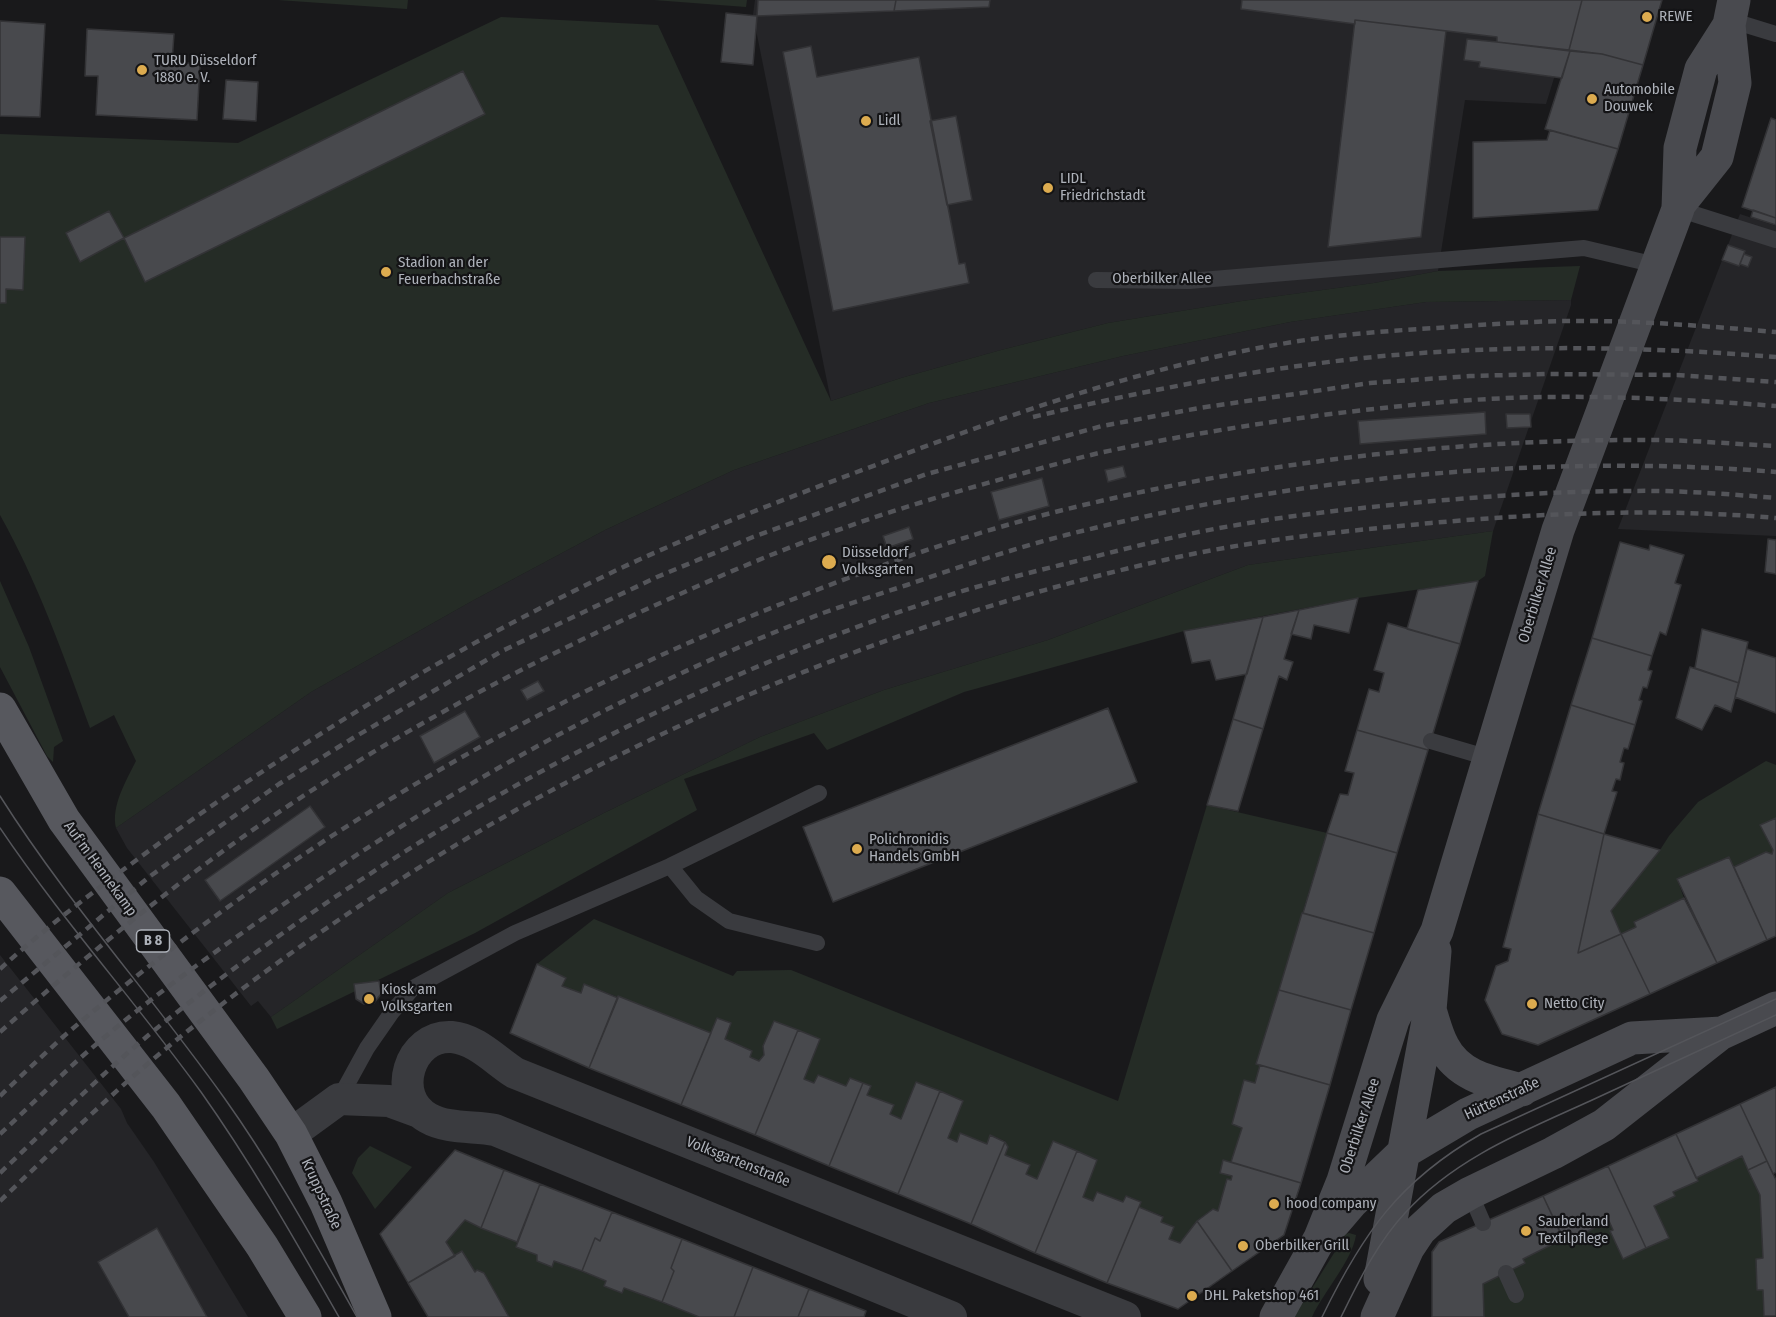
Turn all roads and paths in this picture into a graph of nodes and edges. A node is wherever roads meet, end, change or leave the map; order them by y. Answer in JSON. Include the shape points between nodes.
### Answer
{"nodes":[{"id":1,"x":1731,"y":15,"type":"edge"},
{"id":2,"x":1776,"y":34,"type":"edge"},
{"id":3,"x":1678,"y":207,"type":"junction"},
{"id":4,"x":1776,"y":240,"type":"edge"},
{"id":5,"x":1656,"y":265,"type":"junction"},
{"id":6,"x":1096,"y":279,"type":"dead end"},
{"id":7,"x":0,"y":710,"type":"edge"},
{"id":8,"x":1431,"y":741,"type":"dead end"},
{"id":9,"x":1489,"y":758,"type":"junction"},
{"id":10,"x":819,"y":793,"type":"dead end"},
{"id":11,"x":670,"y":866,"type":"junction"},
{"id":12,"x":0,"y":893,"type":"edge"},
{"id":13,"x":1437,"y":931,"type":"junction"},
{"id":14,"x":817,"y":943,"type":"dead end"},
{"id":15,"x":1776,"y":1008,"type":"edge"},
{"id":16,"x":1430,"y":1011,"type":"junction"},
{"id":17,"x":1720,"y":1034,"type":"junction"},
{"id":18,"x":254,"y":1078,"type":"joint"},
{"id":19,"x":1522,"y":1090,"type":"junction"},
{"id":20,"x":339,"y":1099,"type":"junction"},
{"id":21,"x":419,"y":1112,"type":"junction"},
{"id":22,"x":291,"y":1134,"type":"junction"},
{"id":23,"x":1404,"y":1152,"type":"junction"},
{"id":24,"x":1470,"y":1193,"type":"junction"},
{"id":25,"x":1483,"y":1223,"type":"dead end"},
{"id":26,"x":1320,"y":1238,"type":"junction"},
{"id":27,"x":1506,"y":1273,"type":"dead end"},
{"id":28,"x":1516,"y":1295,"type":"dead end"},
{"id":29,"x":305,"y":1317,"type":"edge"},
{"id":30,"x":375,"y":1317,"type":"edge"},
{"id":31,"x":951,"y":1317,"type":"edge"},
{"id":32,"x":1125,"y":1317,"type":"edge"},
{"id":33,"x":1276,"y":1317,"type":"edge"},
{"id":34,"x":1372,"y":1317,"type":"edge"},
{"id":35,"x":1377,"y":1317,"type":"edge"}],
"edges":[{"from":1,"to":2,"type":"lane","name":"Oberbilker Allee"},
{"from":1,"to":3,"type":"main road","name":"Oberbilker Allee","via":[[1701,69],[1692,100],[1680,148]]},
{"from":3,"to":4,"type":"lane"},
{"from":3,"to":5,"type":"main road","name":"Oberbilker Allee"},
{"from":5,"to":6,"type":"lane","name":"Oberbilker Allee","via":[[1584,248],[1189,281]]},
{"from":5,"to":9,"type":"main road","name":"Oberbilker Allee","via":[[1558,530]]},
{"from":7,"to":18,"type":"main road","name":"Auf'm Hennekamp","number":"B 8","via":[[64,820]]},
{"from":8,"to":9,"type":"lane"},
{"from":9,"to":13,"type":"main road","name":"Oberbilker Allee"},
{"from":10,"to":11,"type":"lane"},
{"from":11,"to":14,"type":"lane","via":[[696,898],[729,921]]},
{"from":11,"to":20,"type":"lane","via":[[514,933],[413,988],[392,1012]]},
{"from":12,"to":29,"type":"main road","via":[[151,1085],[262,1246]]},
{"from":13,"to":16,"type":"main road","name":"Oberbilker Allee"},
{"from":13,"to":26,"type":"main road","name":"Oberbilker Allee","via":[[1393,1020],[1343,1181]]},
{"from":15,"to":17,"type":"main road","name":"Hüttenstraße"},
{"from":16,"to":19,"type":"main road","via":[[1443,1046],[1456,1065],[1479,1079]]},
{"from":16,"to":23,"type":"main road","name":"Oberbilker Allee"},
{"from":17,"to":19,"type":"main road","name":"Hüttenstraße","via":[[1632,1038]]},
{"from":17,"to":24,"type":"main road","name":"Hüttenstraße","via":[[1604,1125]]},
{"from":18,"to":22,"type":"main road","name":"Kruppstraße","number":"B 8"},
{"from":19,"to":23,"type":"main road","name":"Hüttenstraße","via":[[1468,1114]]},
{"from":20,"to":21,"type":"street","via":[[389,1101]]},
{"from":20,"to":22,"type":"street"},
{"from":21,"to":31,"type":"street","via":[[439,1123],[495,1130]]},
{"from":21,"to":32,"type":"street","name":"Volksgartenstraße","via":[[406,1081],[410,1063],[425,1044],[451,1037],[469,1041],[515,1073]]},
{"from":22,"to":30,"type":"main road","name":"Kruppstraße","number":"B 8","via":[[326,1203]]},
{"from":23,"to":26,"type":"main road","name":"Hüttenstraße"},
{"from":23,"to":34,"type":"main road","name":"Oberbilker Allee"},
{"from":24,"to":25,"type":"lane"},
{"from":24,"to":35,"type":"main road","name":"Hüttenstraße","via":[[1444,1208],[1420,1230]]},
{"from":26,"to":33,"type":"main road","name":"Oberbilker Allee"},
{"from":27,"to":28,"type":"lane"}]}
